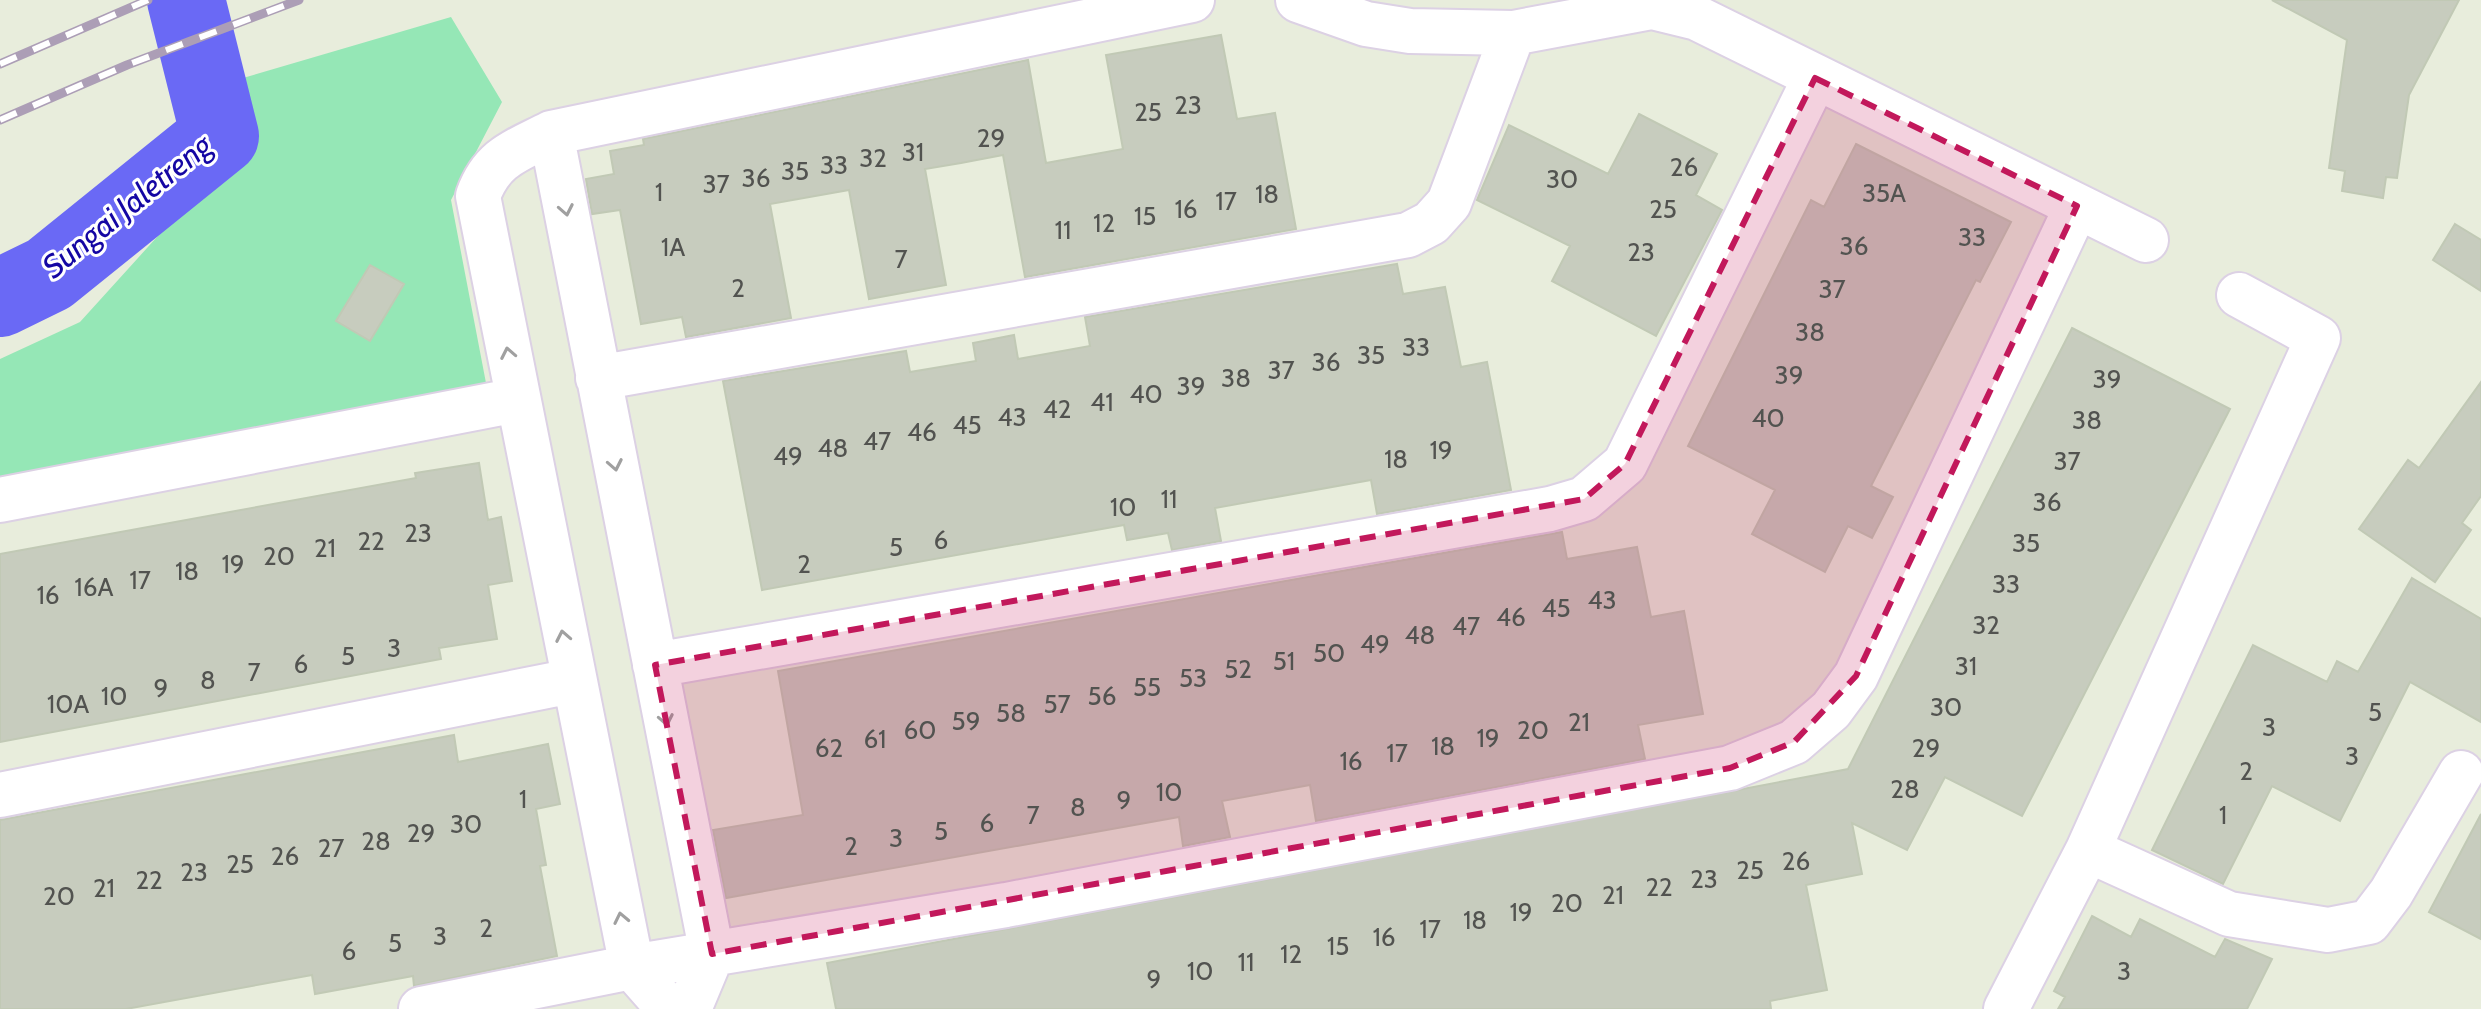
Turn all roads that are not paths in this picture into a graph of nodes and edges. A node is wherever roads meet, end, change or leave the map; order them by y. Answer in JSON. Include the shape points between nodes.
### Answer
{"nodes":[{"id":1,"x":1192,"y":0,"type":"edge"},
{"id":2,"x":1298,"y":0,"type":"edge"},
{"id":3,"x":1513,"y":33,"type":"junction"},
{"id":4,"x":1815,"y":78,"type":"junction"},
{"id":5,"x":551,"y":133,"type":"junction"},
{"id":6,"x":2077,"y":206,"type":"junction"},
{"id":7,"x":2146,"y":240,"type":"dead end"},
{"id":8,"x":2239,"y":295,"type":"dead end"},
{"id":9,"x":598,"y":378,"type":"junction"},
{"id":10,"x":517,"y":400,"type":"junction"},
{"id":11,"x":0,"y":500,"type":"edge"},
{"id":12,"x":655,"y":665,"type":"junction"},
{"id":13,"x":572,"y":681,"type":"junction"},
{"id":14,"x":2461,"y":773,"type":"dead end"},
{"id":15,"x":0,"y":795,"type":"edge"},
{"id":16,"x":2088,"y":850,"type":"junction"},
{"id":17,"x":712,"y":954,"type":"junction"},
{"id":18,"x":632,"y":967,"type":"junction"},
{"id":19,"x":421,"y":1009,"type":"edge"},
{"id":20,"x":669,"y":1009,"type":"edge"},
{"id":21,"x":689,"y":1009,"type":"edge"},
{"id":22,"x":2006,"y":1009,"type":"edge"}],
"edges":[{"from":1,"to":5,"type":"street"},
{"from":2,"to":3,"type":"street","via":[[1366,24],[1410,31]]},
{"from":3,"to":4,"type":"street","via":[[1652,7],[1697,18]]},
{"from":3,"to":9,"type":"street","via":[[1449,203],[1431,223],[1408,235]]},
{"from":4,"to":6,"type":"street"},
{"from":4,"to":12,"type":"street","via":[[1625,464],[1584,499]]},
{"from":5,"to":9,"type":"street","one_way":true},
{"from":10,"to":5,"type":"street","one_way":true,"via":[[478,196],[498,161]]},
{"from":6,"to":7,"type":"street"},
{"from":6,"to":17,"type":"street","via":[[1856,676],[1831,710],[1794,742],[1730,768],[1006,905]]},
{"from":8,"to":16,"type":"street","via":[[2318,338]]},
{"from":9,"to":12,"type":"street","one_way":true},
{"from":10,"to":11,"type":"street"},
{"from":13,"to":10,"type":"street","one_way":true},
{"from":12,"to":17,"type":"street","one_way":true},
{"from":13,"to":15,"type":"street"},
{"from":18,"to":13,"type":"street","one_way":true},
{"from":14,"to":16,"type":"street","via":[[2369,922],[2328,930],[2229,914]]},
{"from":16,"to":22,"type":"street"},
{"from":17,"to":18,"type":"street"},
{"from":17,"to":21,"type":"street"},
{"from":18,"to":19,"type":"street"},
{"from":18,"to":20,"type":"street"}]}
